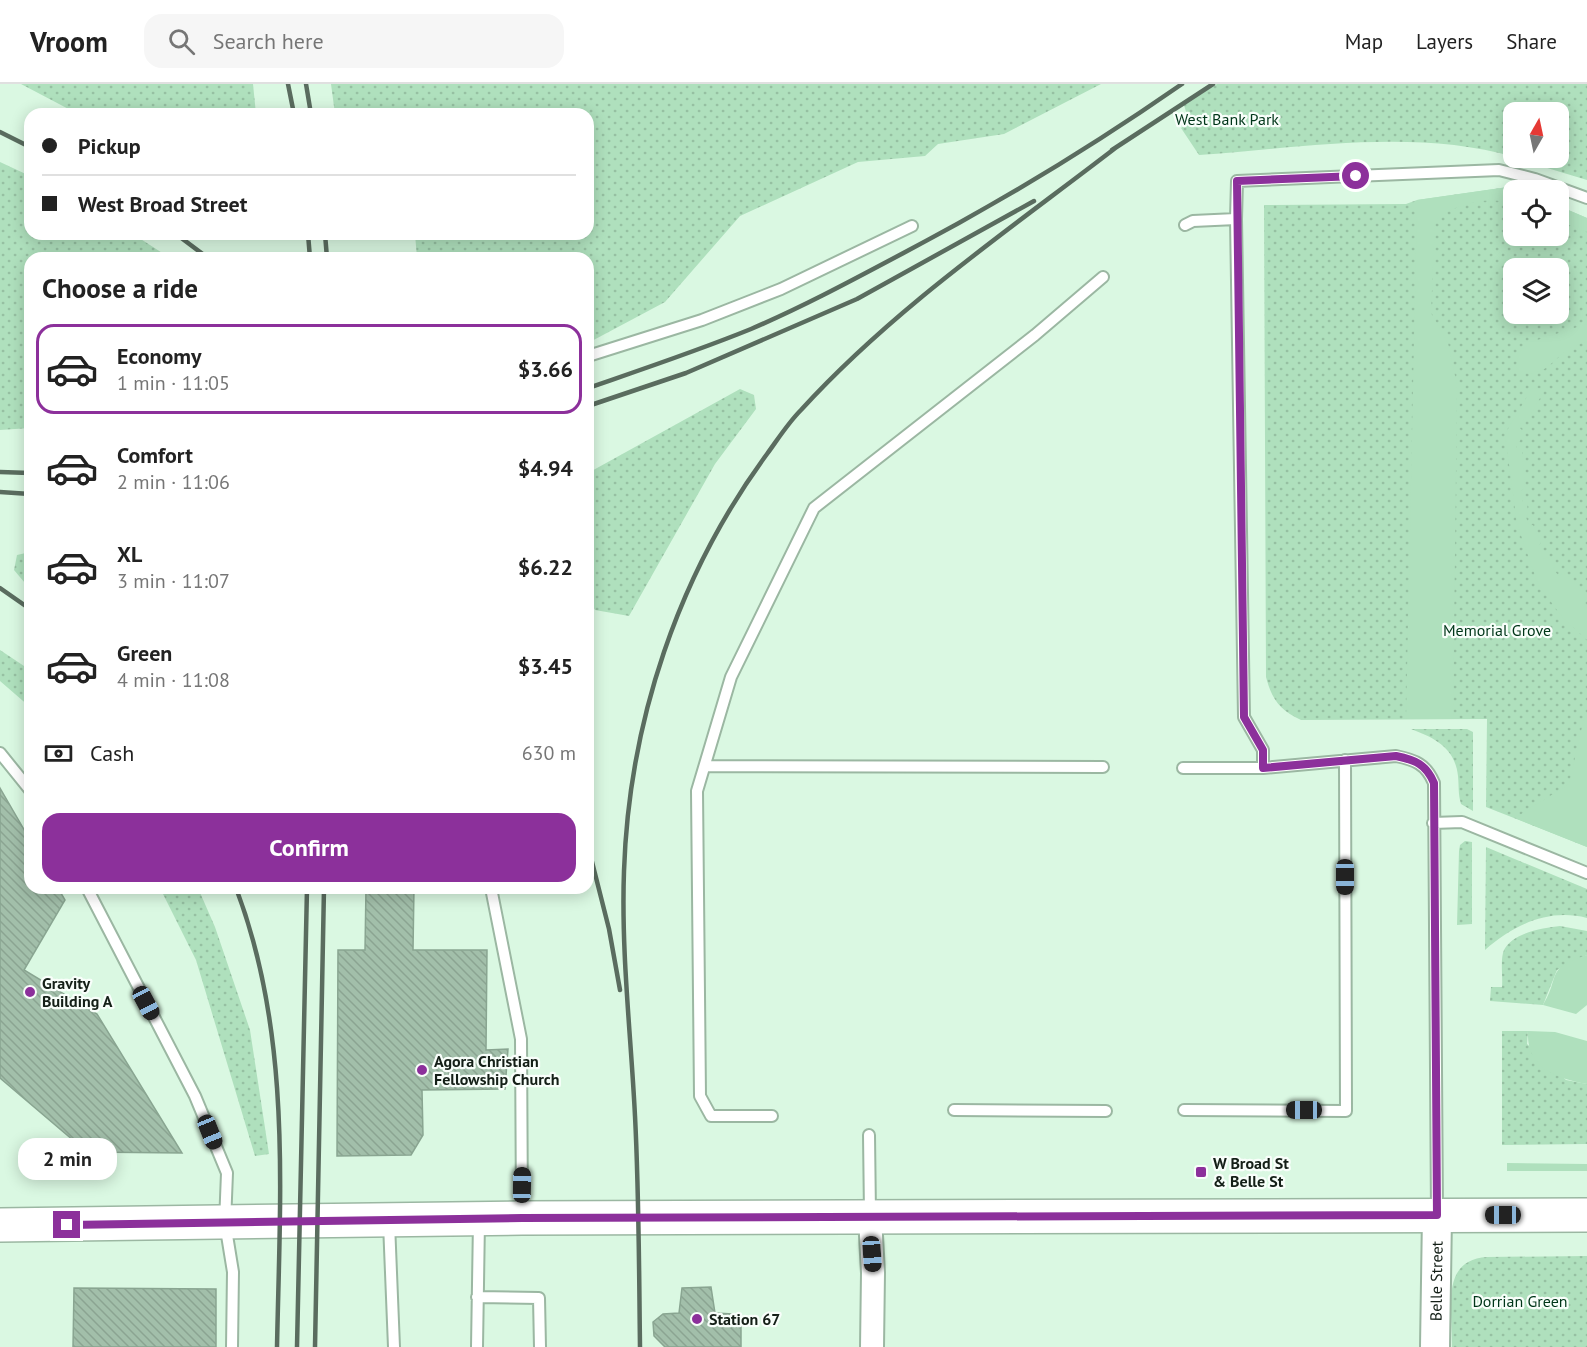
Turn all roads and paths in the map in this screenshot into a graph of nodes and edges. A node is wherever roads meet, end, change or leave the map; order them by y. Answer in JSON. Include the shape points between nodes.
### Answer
{"nodes":[{"id":1,"x":1587,"y":198,"type":"edge"},
{"id":2,"x":1236,"y":219,"type":"junction"},
{"id":3,"x":1185,"y":225,"type":"dead end"},
{"id":4,"x":912,"y":226,"type":"dead end"},
{"id":5,"x":1103,"y":277,"type":"dead end"},
{"id":6,"x":594,"y":354,"type":"edge"},
{"id":7,"x":0,"y":753,"type":"edge"},
{"id":8,"x":1345,"y":760,"type":"junction"},
{"id":9,"x":705,"y":766,"type":"junction"},
{"id":10,"x":1103,"y":767,"type":"dead end"},
{"id":11,"x":1183,"y":768,"type":"dead end"},
{"id":12,"x":1263,"y":768,"type":"junction"},
{"id":13,"x":24,"y":783,"type":"edge"},
{"id":14,"x":1433,"y":823,"type":"junction"},
{"id":15,"x":1587,"y":873,"type":"edge"},
{"id":16,"x":90,"y":894,"type":"edge"},
{"id":17,"x":492,"y":894,"type":"edge"},
{"id":18,"x":954,"y":1110,"type":"dead end"},
{"id":19,"x":1184,"y":1110,"type":"dead end"},
{"id":20,"x":1106,"y":1111,"type":"dead end"},
{"id":21,"x":772,"y":1116,"type":"dead end"},
{"id":22,"x":869,"y":1135,"type":"dead end"},
{"id":23,"x":1437,"y":1215,"type":"junction"},
{"id":24,"x":1587,"y":1215,"type":"edge"},
{"id":25,"x":870,"y":1217,"type":"junction"},
{"id":26,"x":522,"y":1218,"type":"junction"},
{"id":27,"x":479,"y":1219,"type":"junction"},
{"id":28,"x":389,"y":1220,"type":"junction"},
{"id":29,"x":225,"y":1223,"type":"junction"},
{"id":30,"x":0,"y":1225,"type":"edge"},
{"id":31,"x":477,"y":1296,"type":"junction"},
{"id":32,"x":232,"y":1347,"type":"edge"},
{"id":33,"x":394,"y":1347,"type":"edge"},
{"id":34,"x":477,"y":1347,"type":"edge"},
{"id":35,"x":540,"y":1347,"type":"edge"},
{"id":36,"x":873,"y":1347,"type":"edge"},
{"id":37,"x":1435,"y":1347,"type":"edge"}],
"edges":[{"from":1,"to":2,"type":"lane","via":[[1499,170],[1237,181]]},
{"from":2,"to":3,"type":"lane","via":[[1193,220]]},
{"from":2,"to":12,"type":"lane","via":[[1244,717],[1263,750]]},
{"from":4,"to":6,"type":"lane","via":[[781,289],[702,320]]},
{"from":5,"to":9,"type":"lane","via":[[814,508],[731,676]]},
{"from":7,"to":13,"type":"lane"},
{"from":8,"to":12,"type":"lane"},
{"from":8,"to":14,"type":"lane","via":[[1396,756],[1415,759],[1429,770],[1434,783]]},
{"from":8,"to":19,"type":"lane","via":[[1346,1111]]},
{"from":9,"to":10,"type":"lane"},
{"from":9,"to":21,"type":"lane","via":[[697,791],[700,1096],[711,1116]]},
{"from":11,"to":12,"type":"lane"},
{"from":14,"to":15,"type":"lane","via":[[1462,822]]},
{"from":14,"to":23,"type":"lane"},
{"from":16,"to":29,"type":"lane","via":[[195,1096],[227,1173]]},
{"from":17,"to":26,"type":"lane","via":[[522,1039]]},
{"from":18,"to":20,"type":"lane"},
{"from":22,"to":25,"type":"lane"},
{"from":23,"to":24,"type":"main road"},
{"from":23,"to":25,"type":"main road"},
{"from":23,"to":37,"type":"street","name":"Belle Street"},
{"from":25,"to":26,"type":"main road"},
{"from":25,"to":36,"type":"street"},
{"from":26,"to":27,"type":"main road"},
{"from":27,"to":28,"type":"main road"},
{"from":27,"to":31,"type":"lane"},
{"from":28,"to":29,"type":"main road"},
{"from":28,"to":33,"type":"lane"},
{"from":29,"to":30,"type":"main road"},
{"from":29,"to":32,"type":"lane","via":[[233,1272]]},
{"from":31,"to":34,"type":"lane"},
{"from":31,"to":35,"type":"lane","via":[[539,1298]]}]}
